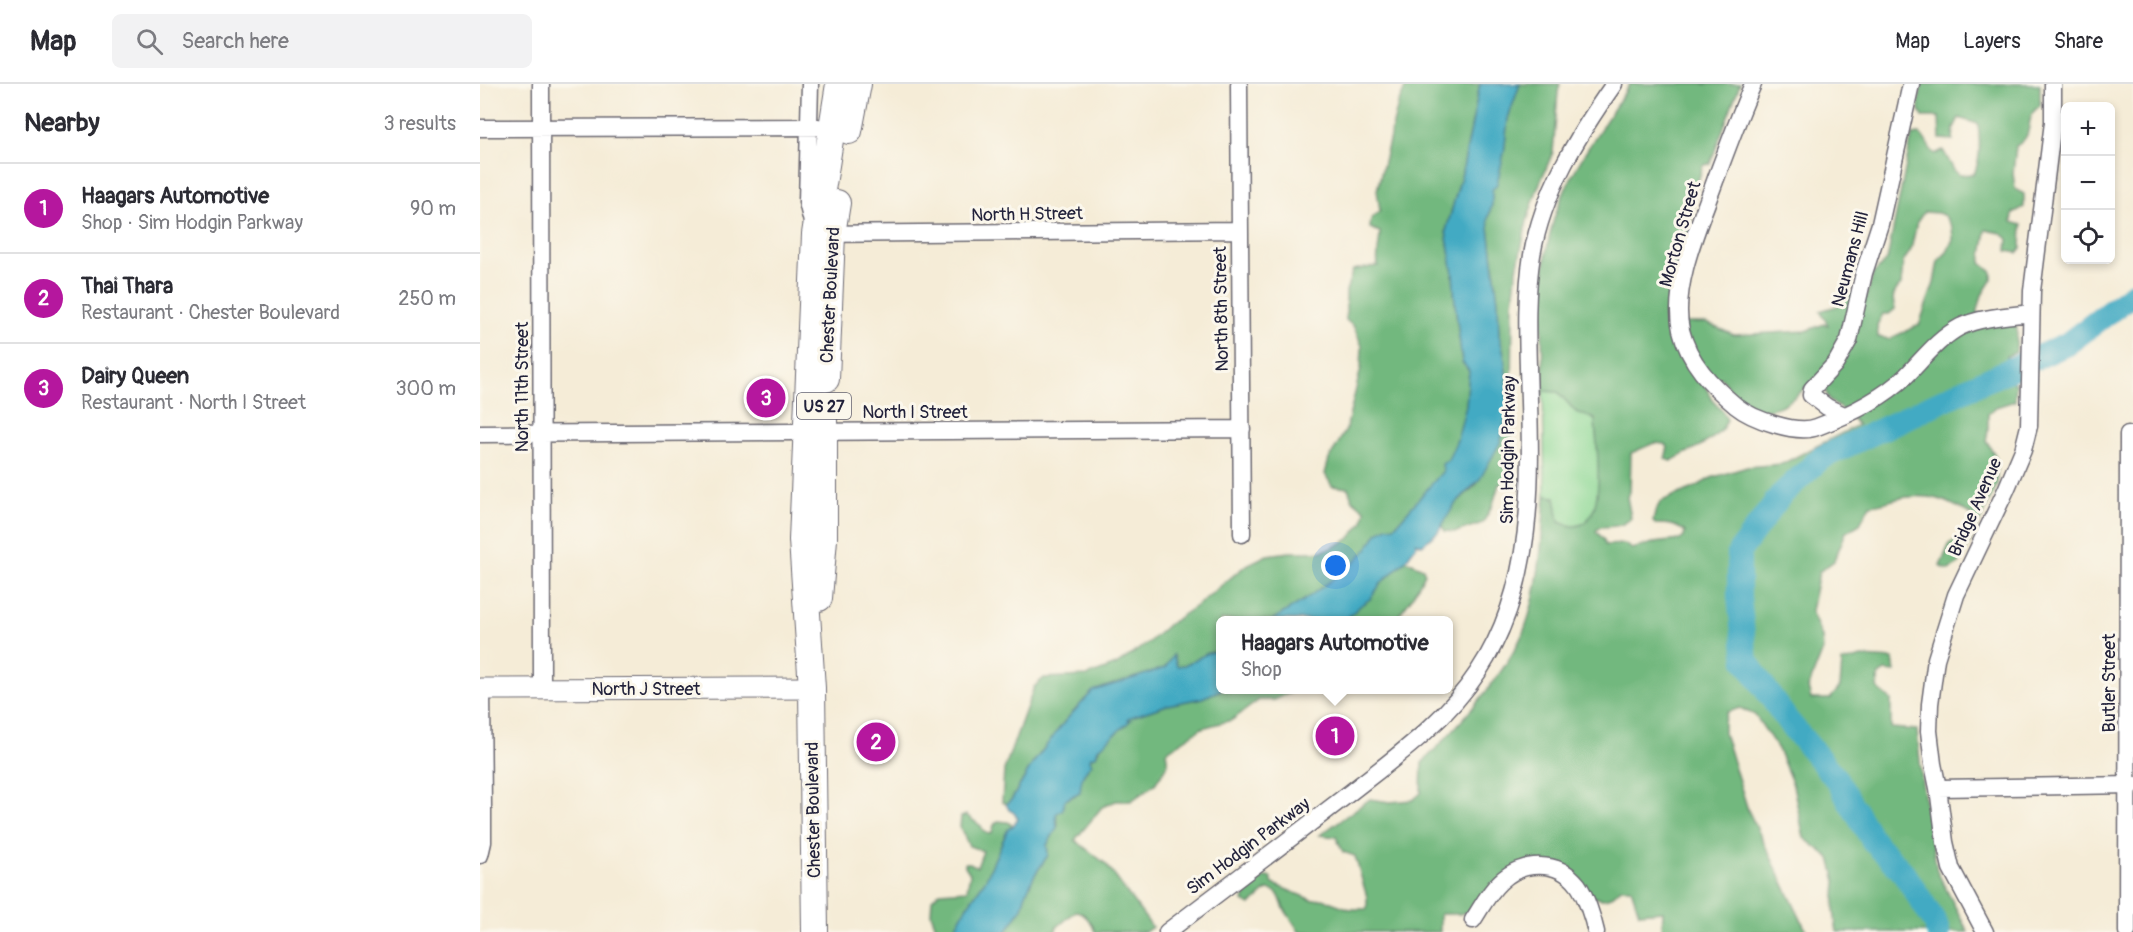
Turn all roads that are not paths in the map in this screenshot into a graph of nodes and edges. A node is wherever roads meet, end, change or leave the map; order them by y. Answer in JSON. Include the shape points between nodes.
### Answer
{"nodes":[{"id":1,"x":541,"y":84,"type":"edge"},
{"id":2,"x":810,"y":84,"type":"edge"},
{"id":3,"x":839,"y":84,"type":"edge"},
{"id":4,"x":858,"y":84,"type":"edge"},
{"id":5,"x":1239,"y":84,"type":"edge"},
{"id":6,"x":1614,"y":84,"type":"edge"},
{"id":7,"x":1753,"y":84,"type":"edge"},
{"id":8,"x":1911,"y":84,"type":"edge"},
{"id":9,"x":2053,"y":84,"type":"edge"},
{"id":10,"x":830,"y":126,"type":"junction"},
{"id":11,"x":480,"y":128,"type":"edge"},
{"id":12,"x":540,"y":128,"type":"junction"},
{"id":13,"x":1240,"y":230,"type":"junction"},
{"id":14,"x":823,"y":234,"type":"junction"},
{"id":15,"x":2031,"y":313,"type":"junction"},
{"id":16,"x":1844,"y":416,"type":"junction"},
{"id":17,"x":1242,"y":429,"type":"junction"},
{"id":18,"x":815,"y":432,"type":"junction"},
{"id":19,"x":480,"y":434,"type":"edge"},
{"id":20,"x":542,"y":434,"type":"junction"},
{"id":21,"x":2128,"y":434,"type":"dead end"},
{"id":22,"x":1242,"y":534,"type":"dead end"},
{"id":23,"x":2130,"y":545,"type":"edge"},
{"id":24,"x":812,"y":688,"type":"junction"},
{"id":25,"x":481,"y":689,"type":"edge"},
{"id":26,"x":542,"y":689,"type":"junction"},
{"id":27,"x":2131,"y":785,"type":"edge"},
{"id":28,"x":1938,"y":788,"type":"junction"},
{"id":29,"x":480,"y":856,"type":"edge"},
{"id":30,"x":480,"y":870,"type":"edge"},
{"id":31,"x":1473,"y":920,"type":"dead end"},
{"id":32,"x":814,"y":932,"type":"edge"},
{"id":33,"x":1167,"y":932,"type":"edge"},
{"id":34,"x":1596,"y":932,"type":"edge"},
{"id":35,"x":1985,"y":932,"type":"edge"},
{"id":36,"x":2127,"y":932,"type":"edge"}],
"edges":[{"from":1,"to":12,"type":"street","name":"North 11th Street"},
{"from":2,"to":10,"type":"street","name":"Chester Boulevard"},
{"from":3,"to":10,"type":"highway","name":"Chester Boulevard","number":"US 27"},
{"from":4,"to":10,"type":"highway","name":"Chester Boulevard","number":"US 27"},
{"from":5,"to":13,"type":"street","name":"North 8th Street"},
{"from":6,"to":33,"type":"street","name":"Sim Hodgin Parkway","via":[[1556,183],[1532,253],[1527,306],[1531,460],[1528,517],[1517,582],[1491,650],[1464,691],[1421,737]]},
{"from":7,"to":16,"type":"street","name":"Morton Street","via":[[1692,250],[1681,293],[1681,329],[1699,371],[1744,413],[1795,430]]},
{"from":8,"to":16,"type":"street","name":"Neumans Hill","via":[[1849,340],[1836,363],[1812,390],[1811,395]]},
{"from":9,"to":15,"type":"street","name":"Bridge Avenue","via":[[2053,122]]},
{"from":10,"to":12,"type":"street"},
{"from":10,"to":14,"type":"highway","name":"Chester Boulevard","number":"US 27"},
{"from":10,"to":14,"type":"street","name":"Chester Boulevard","via":[[807,202]]},
{"from":11,"to":12,"type":"street"},
{"from":12,"to":20,"type":"street","name":"North 11th Street"},
{"from":13,"to":14,"type":"street","name":"North H Street"},
{"from":13,"to":17,"type":"street","name":"North 8th Street"},
{"from":14,"to":18,"type":"highway","name":"Chester Boulevard","number":"US 27"},
{"from":15,"to":16,"type":"street","name":"Morton Street","via":[[1980,320],[1961,327],[1933,347],[1883,396]]},
{"from":15,"to":28,"type":"street","name":"Bridge Avenue","via":[[2029,426],[2023,450],[1956,595],[1936,659],[1929,731]]},
{"from":17,"to":18,"type":"street","name":"North I Street"},
{"from":17,"to":22,"type":"street","name":"North 8th Street"},
{"from":18,"to":20,"type":"street","name":"North I Street"},
{"from":18,"to":24,"type":"highway","name":"Chester Boulevard","number":"US 27","via":[[824,539]]},
{"from":19,"to":20,"type":"street","name":"North I Street"},
{"from":20,"to":26,"type":"street","name":"North 11th Street"},
{"from":21,"to":23,"type":"street","name":"Butler Street"},
{"from":23,"to":27,"type":"street","name":"Butler Street"},
{"from":24,"to":26,"type":"main road","name":"North J Street"},
{"from":24,"to":32,"type":"highway","name":"Chester Boulevard","number":"US 27"},
{"from":25,"to":26,"type":"main road","name":"North J Street"},
{"from":25,"to":29,"type":"street"},
{"from":27,"to":28,"type":"street"},
{"from":27,"to":36,"type":"street","name":"Butler Street"},
{"from":28,"to":35,"type":"street","name":"Bridge Avenue","via":[[1951,867]]},
{"from":29,"to":30,"type":"street"},
{"from":31,"to":34,"type":"street","via":[[1499,882],[1519,868],[1539,865],[1560,871],[1578,885]]}]}
